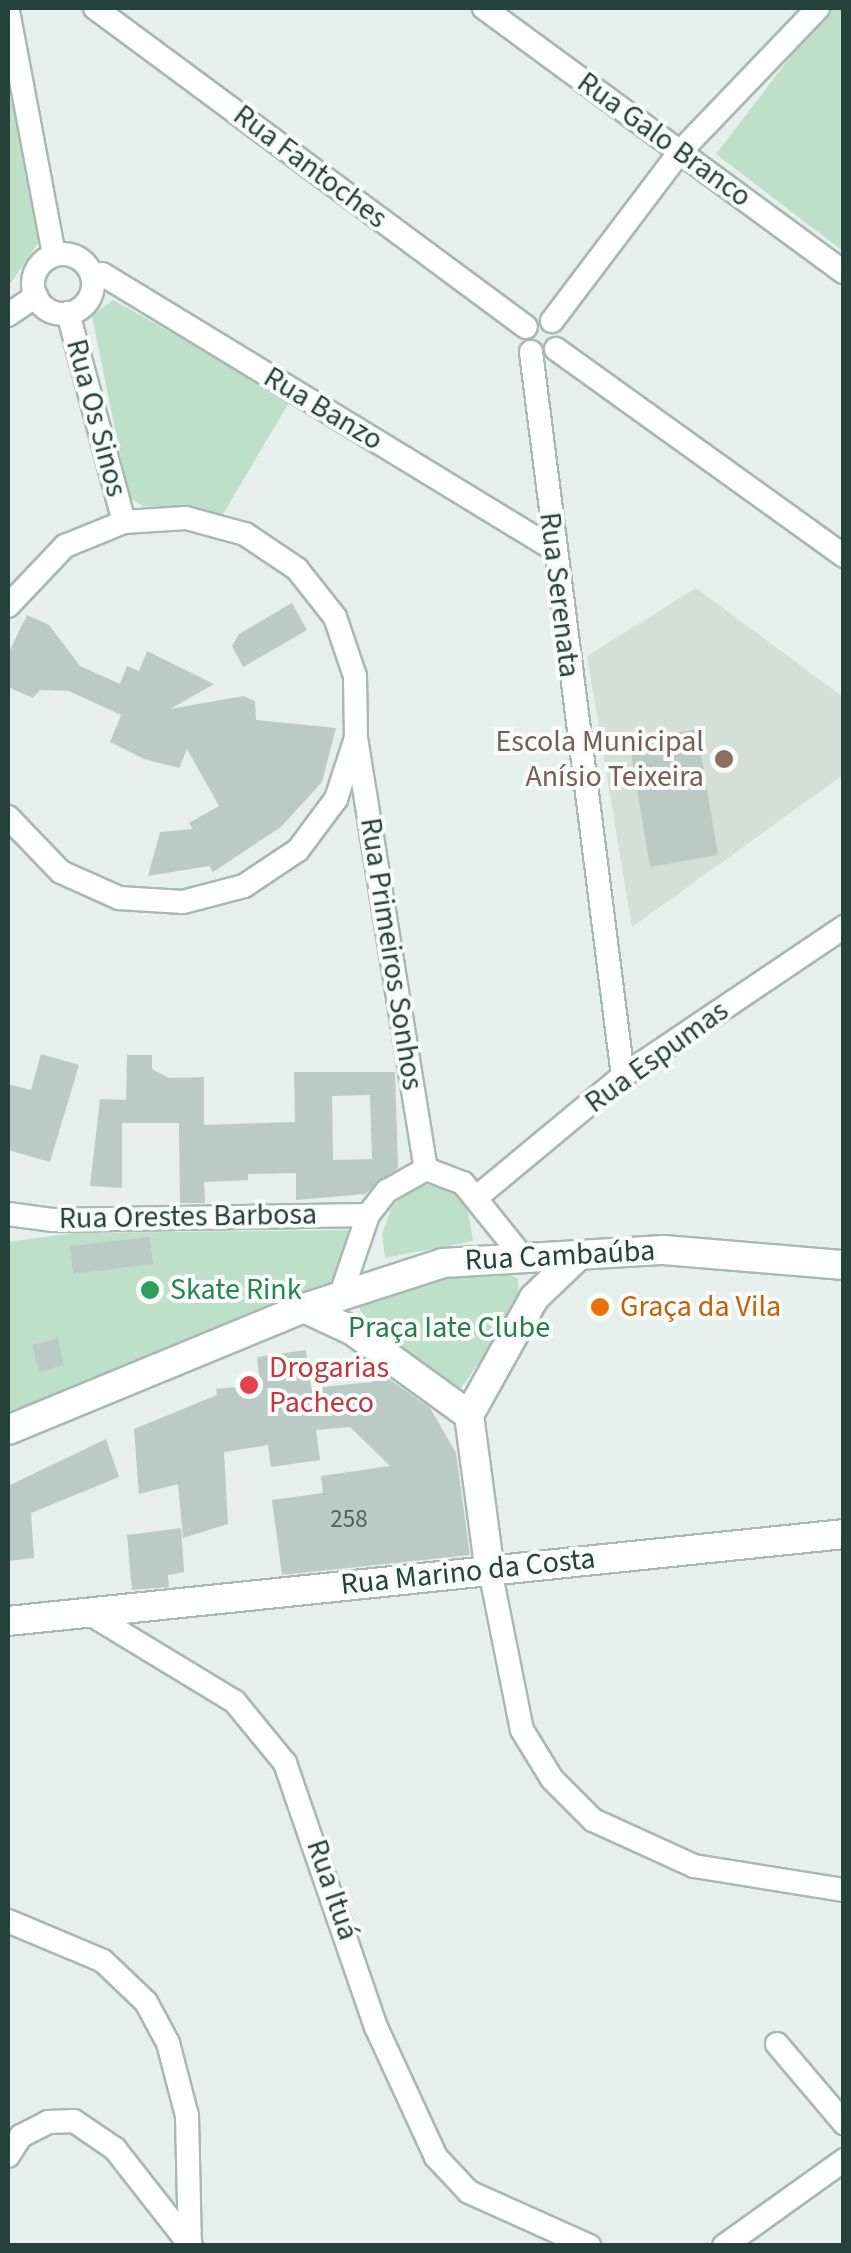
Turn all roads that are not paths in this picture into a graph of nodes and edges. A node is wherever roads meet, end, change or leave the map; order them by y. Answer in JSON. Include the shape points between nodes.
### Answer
{"nodes":[{"id":1,"x":95,"y":8,"type":"edge"},
{"id":2,"x":484,"y":8,"type":"edge"},
{"id":3,"x":818,"y":8,"type":"edge"},
{"id":4,"x":8,"y":12,"type":"edge"},
{"id":5,"x":680,"y":152,"type":"junction"},
{"id":6,"x":54,"y":255,"type":"junction"},
{"id":7,"x":844,"y":272,"type":"edge"},
{"id":8,"x":92,"y":276,"type":"junction"},
{"id":9,"x":36,"y":296,"type":"junction"},
{"id":10,"x":68,"y":313,"type":"junction"},
{"id":11,"x":8,"y":315,"type":"edge"},
{"id":12,"x":552,"y":321,"type":"junction"},
{"id":13,"x":526,"y":327,"type":"junction"},
{"id":14,"x":556,"y":348,"type":"junction"},
{"id":15,"x":531,"y":352,"type":"junction"},
{"id":16,"x":124,"y":522,"type":"junction"},
{"id":17,"x":552,"y":548,"type":"junction"},
{"id":18,"x":844,"y":556,"type":"edge"},
{"id":19,"x":8,"y":606,"type":"edge"},
{"id":20,"x":356,"y":738,"type":"junction"},
{"id":21,"x":8,"y":817,"type":"edge"},
{"id":22,"x":844,"y":927,"type":"edge"},
{"id":23,"x":623,"y":1076,"type":"junction"},
{"id":24,"x":426,"y":1169,"type":"junction"},
{"id":25,"x":478,"y":1196,"type":"junction"},
{"id":26,"x":368,"y":1215,"type":"junction"},
{"id":27,"x":8,"y":1216,"type":"edge"},
{"id":28,"x":520,"y":1254,"type":"junction"},
{"id":29,"x":578,"y":1256,"type":"junction"},
{"id":30,"x":844,"y":1265,"type":"edge"},
{"id":31,"x":342,"y":1294,"type":"junction"},
{"id":32,"x":534,"y":1298,"type":"junction"},
{"id":33,"x":304,"y":1308,"type":"junction"},
{"id":34,"x":353,"y":1331,"type":"junction"},
{"id":35,"x":469,"y":1414,"type":"junction"},
{"id":36,"x":8,"y":1430,"type":"edge"},
{"id":37,"x":844,"y":1534,"type":"edge"},
{"id":38,"x":490,"y":1566,"type":"junction"},
{"id":39,"x":92,"y":1615,"type":"junction"},
{"id":40,"x":8,"y":1621,"type":"edge"},
{"id":41,"x":844,"y":1890,"type":"edge"},
{"id":42,"x":8,"y":1921,"type":"edge"},
{"id":43,"x":777,"y":2044,"type":"dead end"},
{"id":44,"x":844,"y":2123,"type":"edge"},
{"id":45,"x":8,"y":2156,"type":"edge"},
{"id":46,"x":844,"y":2160,"type":"edge"},
{"id":47,"x":190,"y":2244,"type":"edge"},
{"id":48,"x":589,"y":2246,"type":"edge"},
{"id":49,"x":724,"y":2246,"type":"edge"}],
"edges":[{"from":1,"to":13,"type":"street","name":"Rua Fantoches"},
{"from":2,"to":5,"type":"street","name":"Rua Galo Branco"},
{"from":3,"to":5,"type":"street"},
{"from":4,"to":6,"type":"street"},
{"from":5,"to":7,"type":"street","name":"Rua Galo Branco"},
{"from":5,"to":12,"type":"street"},
{"from":6,"to":8,"type":"street","via":[[74,256]]},
{"from":6,"to":9,"type":"street","via":[[34,276]]},
{"from":8,"to":10,"type":"street","via":[[85,304]]},
{"from":8,"to":17,"type":"street","name":"Rua Banzo","via":[[102,274]]},
{"from":9,"to":10,"type":"street","via":[[50,310]]},
{"from":9,"to":11,"type":"street"},
{"from":10,"to":16,"type":"street","name":"Rua Os Sinos"},
{"from":12,"to":13,"type":"street"},
{"from":12,"to":14,"type":"street"},
{"from":13,"to":15,"type":"street","name":"Rua Serenata"},
{"from":14,"to":15,"type":"street"},
{"from":14,"to":18,"type":"street"},
{"from":15,"to":17,"type":"street","name":"Rua Serenata"},
{"from":16,"to":19,"type":"street","name":"Rua Primeiros Sonhos","via":[[65,546]]},
{"from":16,"to":20,"type":"street","name":"Rua Primeiros Sonhos","via":[[186,518],[245,534],[297,569],[340,632],[355,676]]},
{"from":17,"to":23,"type":"street","name":"Rua Serenata"},
{"from":20,"to":21,"type":"street","name":"Rua Primeiros Sonhos","via":[[336,799],[298,850],[244,886],[183,902],[119,898],[60,872]]},
{"from":20,"to":24,"type":"street","name":"Rua Primeiros Sonhos"},
{"from":22,"to":23,"type":"street","name":"Rua Espumas"},
{"from":23,"to":25,"type":"street","name":"Rua Espumas"},
{"from":24,"to":25,"type":"street","via":[[448,1174]]},
{"from":24,"to":26,"type":"street","via":[[386,1191]]},
{"from":25,"to":28,"type":"street"},
{"from":26,"to":27,"type":"street","name":"Rua Orestes Barbosa"},
{"from":26,"to":31,"type":"street"},
{"from":28,"to":29,"type":"street","name":"Rua Cambaúba"},
{"from":28,"to":31,"type":"street","name":"Rua Cambaúba","via":[[442,1264]]},
{"from":28,"to":32,"type":"street"},
{"from":29,"to":30,"type":"street","name":"Rua Cambaúba","via":[[757,1253]]},
{"from":29,"to":32,"type":"street"},
{"from":31,"to":33,"type":"street","name":"Rua Cambaúba"},
{"from":31,"to":34,"type":"street"},
{"from":32,"to":35,"type":"street"},
{"from":33,"to":34,"type":"street"},
{"from":33,"to":36,"type":"street","name":"Rua Cambaúba"},
{"from":34,"to":35,"type":"street"},
{"from":35,"to":38,"type":"street"},
{"from":37,"to":38,"type":"street","name":"Rua Marino da Costa"},
{"from":38,"to":39,"type":"street","name":"Rua Marino da Costa"},
{"from":38,"to":41,"type":"street","via":[[522,1730],[552,1779],[593,1820],[694,1866]]},
{"from":39,"to":40,"type":"street"},
{"from":39,"to":48,"type":"street","name":"Rua Ituá","via":[[235,1702],[285,1762],[376,2026],[436,2157],[469,2192]]},
{"from":42,"to":47,"type":"street","via":[[103,1961],[146,2002],[168,2043],[187,2116]]},
{"from":43,"to":44,"type":"street"},
{"from":45,"to":47,"type":"street","via":[[21,2136],[48,2122],[74,2122],[115,2149]]},
{"from":46,"to":49,"type":"street"}]}
